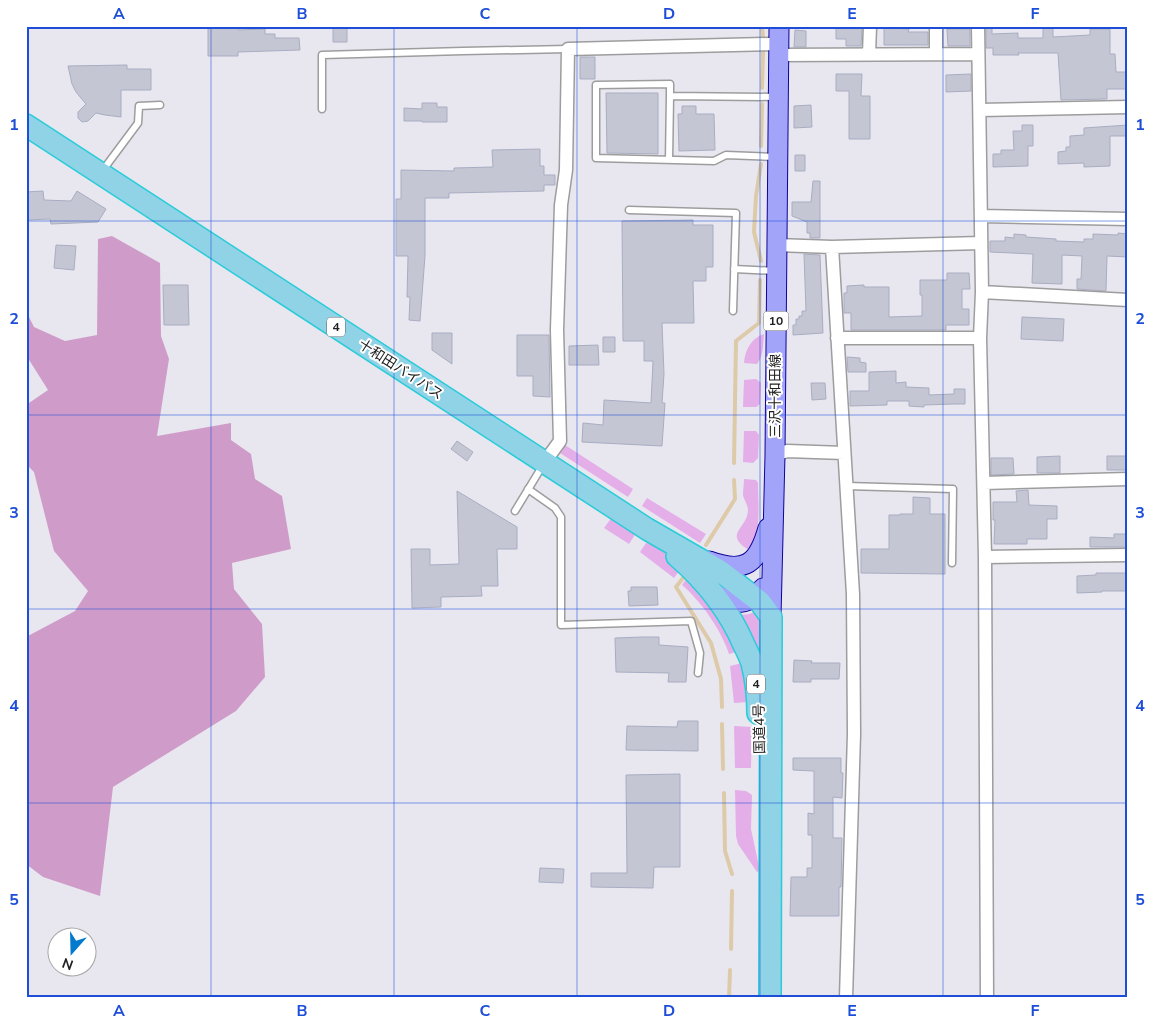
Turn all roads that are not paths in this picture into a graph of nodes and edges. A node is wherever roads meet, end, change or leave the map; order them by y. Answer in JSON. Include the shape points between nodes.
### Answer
{"nodes":[{"id":1,"x":870,"y":26,"type":"edge"},
{"id":2,"x":936,"y":26,"type":"edge"},
{"id":3,"x":978,"y":26,"type":"edge"},
{"id":4,"x":779,"y":42,"type":"edge"},
{"id":5,"x":568,"y":50,"type":"junction"},
{"id":6,"x":869,"y":54,"type":"junction"},
{"id":7,"x":936,"y":54,"type":"junction"},
{"id":8,"x":978,"y":54,"type":"junction"},
{"id":9,"x":670,"y":96,"type":"junction"},
{"id":10,"x":778,"y":97,"type":"junction"},
{"id":11,"x":160,"y":105,"type":"dead end"},
{"id":12,"x":1128,"y":107,"type":"edge"},
{"id":13,"x":322,"y":109,"type":"dead end"},
{"id":14,"x":980,"y":110,"type":"junction"},
{"id":15,"x":26,"y":125,"type":"edge"},
{"id":16,"x":777,"y":157,"type":"junction"},
{"id":17,"x":669,"y":160,"type":"junction"},
{"id":18,"x":100,"y":173,"type":"junction"},
{"id":19,"x":629,"y":210,"type":"dead end"},
{"id":20,"x":981,"y":216,"type":"junction"},
{"id":21,"x":1128,"y":219,"type":"edge"},
{"id":22,"x":981,"y":243,"type":"junction"},
{"id":23,"x":776,"y":245,"type":"junction"},
{"id":24,"x":832,"y":248,"type":"junction"},
{"id":25,"x":734,"y":269,"type":"junction"},
{"id":26,"x":776,"y":271,"type":"junction"},
{"id":27,"x":982,"y":292,"type":"junction"},
{"id":28,"x":1128,"y":300,"type":"edge"},
{"id":29,"x":732,"y":310,"type":"dead end"},
{"id":30,"x":837,"y":338,"type":"junction"},
{"id":31,"x":980,"y":338,"type":"junction"},
{"id":32,"x":844,"y":453,"type":"junction"},
{"id":33,"x":775,"y":454,"type":"junction"},
{"id":34,"x":544,"y":463,"type":"junction"},
{"id":35,"x":1128,"y":479,"type":"edge"},
{"id":36,"x":984,"y":483,"type":"junction"},
{"id":37,"x":846,"y":486,"type":"junction"},
{"id":38,"x":528,"y":489,"type":"junction"},
{"id":39,"x":774,"y":507,"type":"junction"},
{"id":40,"x":515,"y":510,"type":"dead end"},
{"id":41,"x":646,"y":529,"type":"junction"},
{"id":42,"x":693,"y":555,"type":"junction"},
{"id":43,"x":1128,"y":555,"type":"edge"},
{"id":44,"x":985,"y":557,"type":"junction"},
{"id":45,"x":952,"y":563,"type":"dead end"},
{"id":46,"x":772,"y":568,"type":"junction"},
{"id":47,"x":715,"y":594,"type":"junction"},
{"id":48,"x":754,"y":597,"type":"junction"},
{"id":49,"x":771,"y":616,"type":"junction"},
{"id":50,"x":698,"y":673,"type":"dead end"},
{"id":51,"x":770,"y":877,"type":"junction"},
{"id":52,"x":770,"y":998,"type":"edge"},
{"id":53,"x":846,"y":998,"type":"edge"},
{"id":54,"x":987,"y":998,"type":"edge"}],
"edges":[{"from":1,"to":6,"type":"street"},
{"from":2,"to":7,"type":"street"},
{"from":3,"to":8,"type":"street"},
{"from":4,"to":5,"type":"street"},
{"from":4,"to":6,"type":"street"},
{"from":4,"to":10,"type":"main road","name":"三沢十和田線","number":"10"},
{"from":5,"to":13,"type":"lane","via":[[322,55]]},
{"from":5,"to":34,"type":"street","via":[[566,170],[561,205],[556,330],[560,441]]},
{"from":6,"to":7,"type":"street"},
{"from":7,"to":8,"type":"street"},
{"from":8,"to":14,"type":"street"},
{"from":9,"to":10,"type":"lane"},
{"from":9,"to":17,"type":"lane"},
{"from":9,"to":17,"type":"lane","via":[[670,84],[596,85],[596,158]]},
{"from":10,"to":16,"type":"main road","name":"三沢十和田線","number":"10"},
{"from":11,"to":18,"type":"lane","via":[[139,106],[138,123]]},
{"from":12,"to":14,"type":"street"},
{"from":14,"to":20,"type":"street"},
{"from":15,"to":18,"type":"highway","name":"十和田バイパス","number":"4"},
{"from":16,"to":17,"type":"lane","via":[[726,155],[714,161]]},
{"from":16,"to":23,"type":"main road","name":"三沢十和田線","number":"10"},
{"from":18,"to":34,"type":"highway","name":"十和田バイパス","number":"4"},
{"from":19,"to":25,"type":"lane","via":[[736,213]]},
{"from":20,"to":21,"type":"street"},
{"from":20,"to":22,"type":"street"},
{"from":22,"to":24,"type":"street"},
{"from":22,"to":27,"type":"street"},
{"from":23,"to":24,"type":"street"},
{"from":23,"to":26,"type":"main road","name":"三沢十和田線","number":"10"},
{"from":24,"to":30,"type":"street"},
{"from":25,"to":26,"type":"lane"},
{"from":25,"to":29,"type":"lane"},
{"from":26,"to":33,"type":"main road","name":"三沢十和田線","number":"10"},
{"from":27,"to":28,"type":"street"},
{"from":27,"to":31,"type":"street"},
{"from":30,"to":31,"type":"street"},
{"from":30,"to":32,"type":"street"},
{"from":31,"to":36,"type":"street"},
{"from":32,"to":33,"type":"street","via":[[788,451]]},
{"from":32,"to":37,"type":"street"},
{"from":33,"to":39,"type":"main road","name":"三沢十和田線","number":"10"},
{"from":34,"to":38,"type":"lane"},
{"from":34,"to":41,"type":"highway","name":"十和田バイパス","number":"4"},
{"from":35,"to":36,"type":"street"},
{"from":36,"to":44,"type":"street"},
{"from":37,"to":45,"type":"lane","via":[[953,489]]},
{"from":37,"to":53,"type":"street","via":[[853,594],[854,734]]},
{"from":38,"to":40,"type":"lane"},
{"from":38,"to":50,"type":"lane","via":[[555,508],[561,517],[561,624],[691,621],[700,653]]},
{"from":39,"to":42,"type":"main road","number":"10","via":[[761,549],[747,563],[730,567]]},
{"from":39,"to":46,"type":"main road","name":"三沢十和田線","number":"10"},
{"from":41,"to":42,"type":"highway","name":"十和田バイパス","number":"4"},
{"from":41,"to":47,"type":"highway","name":"国道4号","number":"4"},
{"from":42,"to":48,"type":"highway","name":"十和田バイパス","number":"4"},
{"from":43,"to":44,"type":"street"},
{"from":44,"to":54,"type":"street"},
{"from":46,"to":48,"type":"main road","number":"10","via":[[763,588]]},
{"from":46,"to":49,"type":"main road","name":"三沢十和田線","number":"10"},
{"from":47,"to":48,"type":"main road","via":[[732,602],[748,601]]},
{"from":47,"to":51,"type":"highway","name":"国道4号","number":"4","via":[[738,630],[752,662],[758,694],[761,817]]},
{"from":48,"to":49,"type":"highway","name":"十和田バイパス","number":"4"},
{"from":49,"to":51,"type":"highway","name":"国道4号","number":"4"},
{"from":51,"to":52,"type":"highway","name":"国道4号","number":"4"}]}
